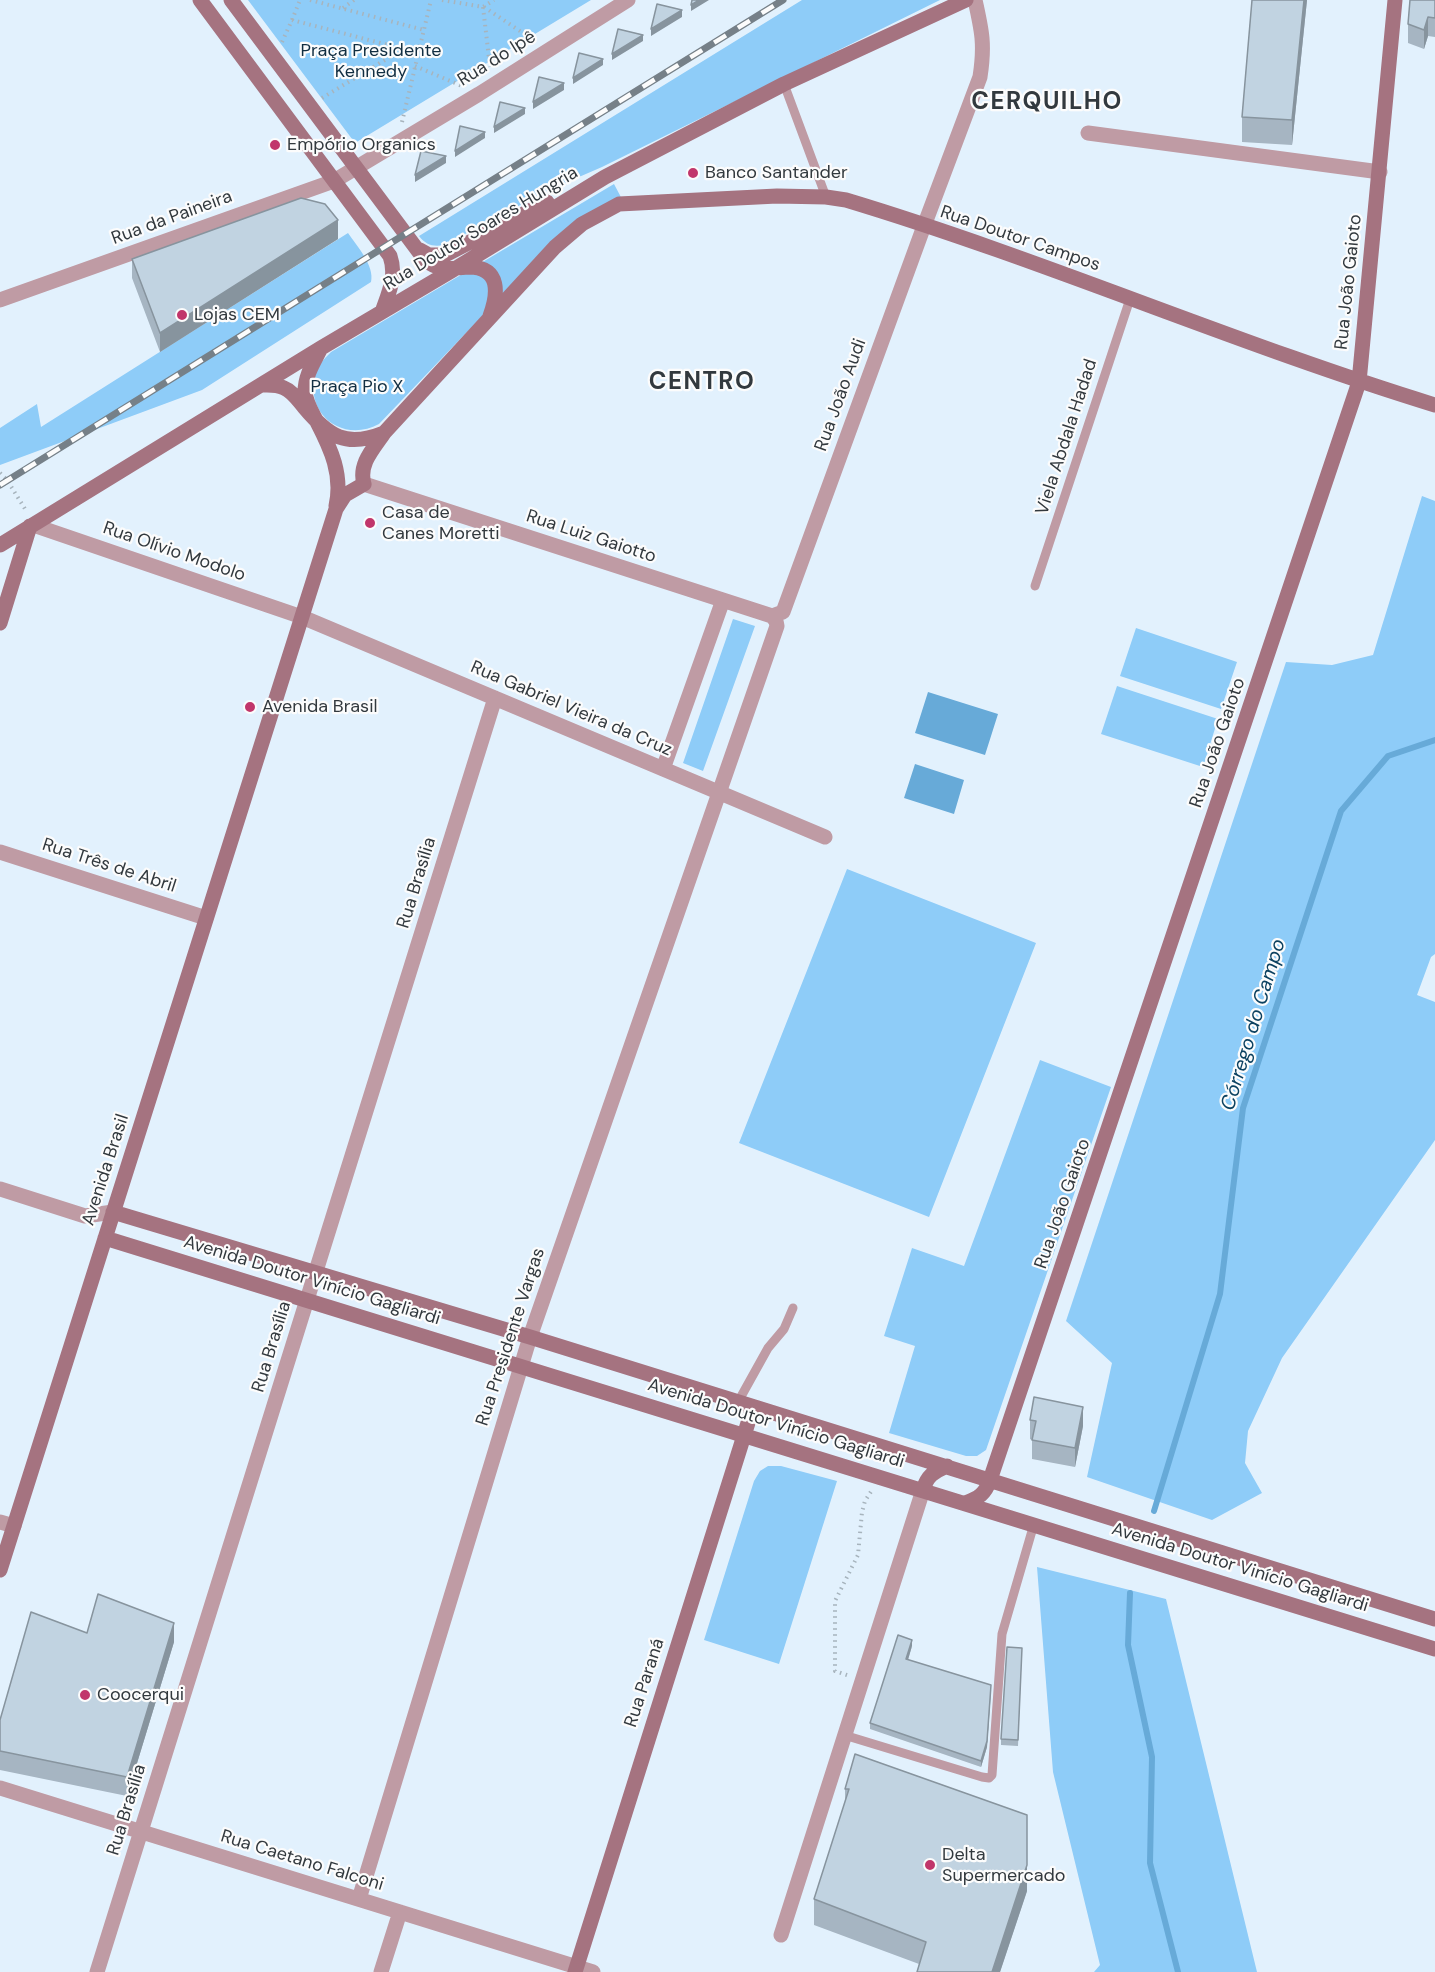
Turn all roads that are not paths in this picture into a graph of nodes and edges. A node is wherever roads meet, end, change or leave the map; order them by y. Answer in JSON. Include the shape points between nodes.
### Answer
{"nodes":[{"id":1,"x":200,"y":0,"type":"edge"},
{"id":2,"x":231,"y":0,"type":"edge"},
{"id":3,"x":628,"y":0,"type":"edge"},
{"id":4,"x":966,"y":0,"type":"edge"},
{"id":5,"x":975,"y":0,"type":"edge"},
{"id":6,"x":1395,"y":0,"type":"edge"},
{"id":7,"x":784,"y":84,"type":"junction"},
{"id":8,"x":1088,"y":133,"type":"dead end"},
{"id":9,"x":356,"y":168,"type":"junction"},
{"id":10,"x":1380,"y":172,"type":"junction"},
{"id":11,"x":605,"y":177,"type":"junction"},
{"id":12,"x":334,"y":181,"type":"junction"},
{"id":13,"x":826,"y":197,"type":"junction"},
{"id":14,"x":924,"y":226,"type":"junction"},
{"id":15,"x":414,"y":247,"type":"junction"},
{"id":16,"x":458,"y":267,"type":"junction"},
{"id":17,"x":1130,"y":299,"type":"junction"},
{"id":18,"x":0,"y":300,"type":"edge"},
{"id":19,"x":382,"y":312,"type":"junction"},
{"id":20,"x":490,"y":319,"type":"junction"},
{"id":21,"x":321,"y":348,"type":"junction"},
{"id":22,"x":1359,"y":382,"type":"junction"},
{"id":23,"x":261,"y":385,"type":"junction"},
{"id":24,"x":1435,"y":405,"type":"edge"},
{"id":25,"x":318,"y":424,"type":"junction"},
{"id":26,"x":384,"y":433,"type":"junction"},
{"id":27,"x":364,"y":484,"type":"junction"},
{"id":28,"x":336,"y":509,"type":"junction"},
{"id":29,"x":32,"y":525,"type":"junction"},
{"id":30,"x":0,"y":545,"type":"edge"},
{"id":31,"x":1035,"y":586,"type":"dead end"},
{"id":32,"x":0,"y":590,"type":"edge"},
{"id":33,"x":723,"y":600,"type":"junction"},
{"id":34,"x":2,"y":616,"type":"edge"},
{"id":35,"x":302,"y":616,"type":"junction"},
{"id":36,"x":772,"y":616,"type":"junction"},
{"id":37,"x":495,"y":698,"type":"junction"},
{"id":38,"x":663,"y":769,"type":"junction"},
{"id":39,"x":719,"y":793,"type":"junction"},
{"id":40,"x":825,"y":837,"type":"dead end"},
{"id":41,"x":0,"y":852,"type":"edge"},
{"id":42,"x":206,"y":918,"type":"junction"},
{"id":43,"x":0,"y":1189,"type":"edge"},
{"id":44,"x":113,"y":1212,"type":"junction"},
{"id":45,"x":85,"y":1216,"type":"junction"},
{"id":46,"x":105,"y":1238,"type":"junction"},
{"id":47,"x":316,"y":1273,"type":"junction"},
{"id":48,"x":307,"y":1300,"type":"junction"},
{"id":49,"x":793,"y":1308,"type":"dead end"},
{"id":50,"x":530,"y":1337,"type":"junction"},
{"id":51,"x":521,"y":1366,"type":"junction"},
{"id":52,"x":746,"y":1404,"type":"junction"},
{"id":53,"x":744,"y":1435,"type":"junction"},
{"id":54,"x":947,"y":1467,"type":"junction"},
{"id":55,"x":990,"y":1480,"type":"junction"},
{"id":56,"x":923,"y":1490,"type":"junction"},
{"id":57,"x":965,"y":1503,"type":"junction"},
{"id":58,"x":7,"y":1524,"type":"edge"},
{"id":59,"x":1034,"y":1524,"type":"junction"},
{"id":60,"x":0,"y":1570,"type":"edge"},
{"id":61,"x":1369,"y":1598,"type":"junction"},
{"id":62,"x":1435,"y":1619,"type":"edge"},
{"id":63,"x":1360,"y":1625,"type":"junction"},
{"id":64,"x":1435,"y":1648,"type":"edge"},
{"id":65,"x":844,"y":1735,"type":"junction"},
{"id":66,"x":0,"y":1788,"type":"edge"},
{"id":67,"x":141,"y":1832,"type":"junction"},
{"id":68,"x":359,"y":1899,"type":"junction"},
{"id":69,"x":400,"y":1912,"type":"junction"},
{"id":70,"x":781,"y":1935,"type":"dead end"},
{"id":71,"x":575,"y":1970,"type":"edge"},
{"id":72,"x":97,"y":1972,"type":"edge"},
{"id":73,"x":381,"y":1972,"type":"edge"},
{"id":74,"x":593,"y":1972,"type":"edge"}],
"edges":[{"from":1,"to":12,"type":"street"},
{"from":2,"to":9,"type":"street"},
{"from":3,"to":9,"type":"street","name":"Rua do Ipê"},
{"from":4,"to":7,"type":"street","name":"Rua Doutor Soares Hungria"},
{"from":5,"to":14,"type":"street","name":"Rua João Audi","via":[[984,52],[980,77]]},
{"from":6,"to":10,"type":"street","name":"Rua João Gaioto"},
{"from":7,"to":11,"type":"street","name":"Rua Doutor Soares Hungria"},
{"from":7,"to":13,"type":"lane"},
{"from":8,"to":10,"type":"street"},
{"from":9,"to":12,"type":"street","name":"Rua da Paineira"},
{"from":9,"to":15,"type":"street"},
{"from":10,"to":22,"type":"street","name":"Rua João Gaioto"},
{"from":11,"to":15,"type":"street","via":[[445,255],[429,255]]},
{"from":11,"to":16,"type":"street","name":"Rua Doutor Soares Hungria"},
{"from":12,"to":18,"type":"street","name":"Rua da Paineira"},
{"from":12,"to":19,"type":"street","via":[[390,256],[394,268],[392,285]]},
{"from":13,"to":14,"type":"street","name":"Rua Doutor Campos"},
{"from":13,"to":20,"type":"street","name":"Rua Doutor Campos","via":[[619,204],[582,224],[555,247]]},
{"from":14,"to":17,"type":"street","name":"Rua Doutor Campos"},
{"from":14,"to":36,"type":"street","name":"Rua João Audi","via":[[783,612]]},
{"from":15,"to":16,"type":"street","via":[[435,267]]},
{"from":16,"to":19,"type":"street","name":"Rua Doutor Soares Hungria"},
{"from":16,"to":20,"type":"street","via":[[472,267],[491,275],[496,293]]},
{"from":17,"to":22,"type":"street","name":"Rua Doutor Campos"},
{"from":17,"to":31,"type":"lane","name":"Viela Abdala Hadad"},
{"from":19,"to":21,"type":"street","name":"Rua Doutor Soares Hungria"},
{"from":20,"to":26,"type":"street"},
{"from":21,"to":23,"type":"street","name":"Rua Doutor Soares Hungria"},
{"from":21,"to":25,"type":"street","via":[[308,372],[305,392]]},
{"from":22,"to":24,"type":"street","name":"Rua Doutor Campos"},
{"from":22,"to":55,"type":"street","name":"Rua João Gaioto"},
{"from":23,"to":25,"type":"street","via":[[285,388]]},
{"from":23,"to":29,"type":"street","name":"Rua Doutor Soares Hungria"},
{"from":25,"to":26,"type":"street","via":[[335,436],[351,440],[366,440]]},
{"from":25,"to":28,"type":"street","via":[[338,476]]},
{"from":26,"to":27,"type":"street","via":[[366,459],[361,474]]},
{"from":27,"to":28,"type":"street","name":"Avenida Brasil","via":[[345,495]]},
{"from":27,"to":33,"type":"street","name":"Rua Luiz Gaiotto"},
{"from":28,"to":35,"type":"street","name":"Avenida Brasil"},
{"from":29,"to":30,"type":"street","name":"Rua Doutor Soares Hungria"},
{"from":29,"to":34,"type":"street"},
{"from":29,"to":35,"type":"street","name":"Rua Olívio Modolo"},
{"from":32,"to":34,"type":"street"},
{"from":33,"to":36,"type":"street","name":"Rua Luiz Gaiotto"},
{"from":33,"to":38,"type":"street"},
{"from":35,"to":37,"type":"street","name":"Rua Gabriel Vieira da Cruz"},
{"from":35,"to":42,"type":"street","name":"Avenida Brasil"},
{"from":36,"to":39,"type":"street","via":[[777,626]]},
{"from":37,"to":38,"type":"street","name":"Rua Gabriel Vieira da Cruz"},
{"from":37,"to":47,"type":"street","name":"Rua Brasília"},
{"from":38,"to":39,"type":"street","name":"Rua Gabriel Vieira da Cruz"},
{"from":39,"to":40,"type":"street","name":"Rua Gabriel Vieira da Cruz"},
{"from":39,"to":50,"type":"street","name":"Rua Presidente Vargas"},
{"from":41,"to":42,"type":"street","name":"Rua Três de Abril"},
{"from":42,"to":44,"type":"street","name":"Avenida Brasil"},
{"from":43,"to":45,"type":"street"},
{"from":44,"to":45,"type":"street"},
{"from":44,"to":46,"type":"street","name":"Avenida Brasil"},
{"from":44,"to":47,"type":"street","name":"Avenida Doutor Vinício Gagliardi"},
{"from":45,"to":46,"type":"street"},
{"from":46,"to":48,"type":"street","name":"Avenida Doutor Vinício Gagliardi"},
{"from":46,"to":58,"type":"street","name":"Avenida Brasil"},
{"from":47,"to":48,"type":"street","name":"Rua Brasília"},
{"from":47,"to":50,"type":"street","name":"Avenida Doutor Vinício Gagliardi"},
{"from":48,"to":51,"type":"street","name":"Avenida Doutor Vinício Gagliardi"},
{"from":48,"to":67,"type":"street","name":"Rua Brasília"},
{"from":49,"to":52,"type":"lane","via":[[784,1329],[768,1348]]},
{"from":50,"to":51,"type":"street","name":"Rua Presidente Vargas"},
{"from":50,"to":52,"type":"street","name":"Avenida Doutor Vinício Gagliardi"},
{"from":51,"to":53,"type":"street","name":"Avenida Doutor Vinício Gagliardi"},
{"from":51,"to":68,"type":"street","name":"Rua Presidente Vargas"},
{"from":52,"to":53,"type":"street","name":"Rua Paraná"},
{"from":52,"to":54,"type":"street","name":"Avenida Doutor Vinício Gagliardi"},
{"from":53,"to":56,"type":"street","name":"Avenida Doutor Vinício Gagliardi"},
{"from":53,"to":71,"type":"street","name":"Rua Paraná"},
{"from":54,"to":55,"type":"street","name":"Avenida Doutor Vinício Gagliardi"},
{"from":54,"to":56,"type":"street","via":[[934,1471]]},
{"from":55,"to":57,"type":"street","via":[[986,1491]]},
{"from":55,"to":61,"type":"street","name":"Avenida Doutor Vinício Gagliardi"},
{"from":56,"to":57,"type":"street","name":"Avenida Doutor Vinício Gagliardi"},
{"from":56,"to":65,"type":"street"},
{"from":57,"to":59,"type":"street","name":"Avenida Doutor Vinício Gagliardi"},
{"from":58,"to":60,"type":"street","name":"Avenida Brasil"},
{"from":59,"to":63,"type":"street","name":"Avenida Doutor Vinício Gagliardi"},
{"from":59,"to":65,"type":"lane","via":[[1002,1634],[993,1775],[982,1777]]},
{"from":61,"to":62,"type":"street","name":"Avenida Doutor Vinício Gagliardi"},
{"from":61,"to":63,"type":"street"},
{"from":63,"to":64,"type":"street","name":"Avenida Doutor Vinício Gagliardi"},
{"from":65,"to":70,"type":"street"},
{"from":66,"to":67,"type":"street","name":"Rua Caetano Falconi"},
{"from":67,"to":68,"type":"street","name":"Rua Caetano Falconi"},
{"from":67,"to":72,"type":"street","name":"Rua Brasília"},
{"from":68,"to":69,"type":"street","name":"Rua Caetano Falconi"},
{"from":69,"to":71,"type":"street","name":"Rua Caetano Falconi"},
{"from":69,"to":73,"type":"street"},
{"from":71,"to":74,"type":"street","name":"Rua Caetano Falconi"}]}
